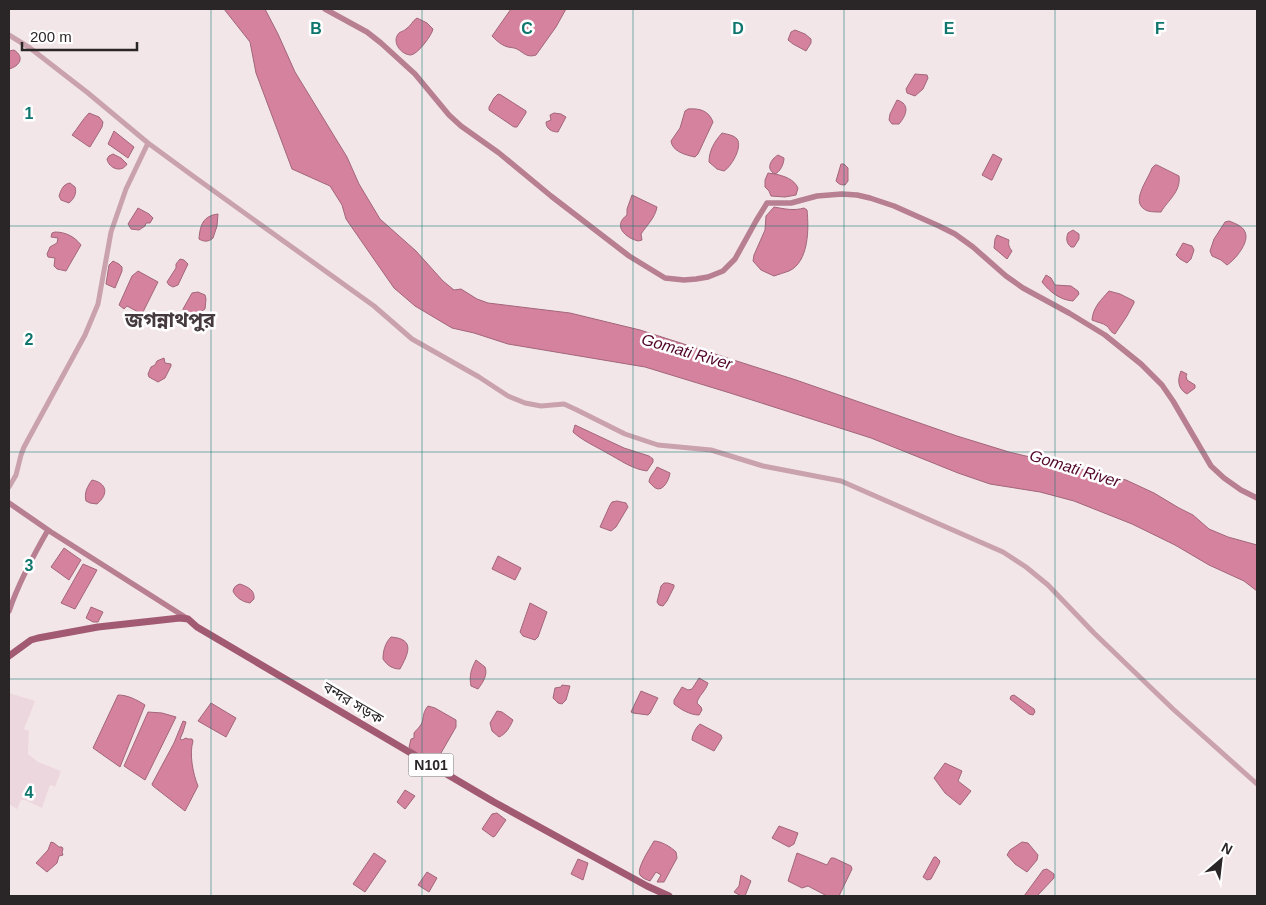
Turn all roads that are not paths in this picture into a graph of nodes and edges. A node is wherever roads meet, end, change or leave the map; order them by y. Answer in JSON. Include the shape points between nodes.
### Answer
{"nodes":[{"id":1,"x":325,"y":9,"type":"edge"},
{"id":2,"x":9,"y":35,"type":"edge"},
{"id":3,"x":148,"y":143,"type":"junction"},
{"id":4,"x":9,"y":487,"type":"edge"},
{"id":5,"x":1257,"y":498,"type":"edge"},
{"id":6,"x":9,"y":503,"type":"edge"},
{"id":7,"x":48,"y":530,"type":"junction"},
{"id":8,"x":9,"y":611,"type":"edge"},
{"id":9,"x":188,"y":619,"type":"junction"},
{"id":10,"x":9,"y":656,"type":"edge"},
{"id":11,"x":1257,"y":784,"type":"edge"},
{"id":12,"x":670,"y":896,"type":"edge"}],
"edges":[{"from":1,"to":5,"type":"main road","via":[[381,43],[415,74],[461,126],[629,256],[665,278],[708,278],[723,271],[735,259],[767,203],[857,195],[894,206],[956,234],[1023,288],[1105,335],[1141,364],[1173,401],[1211,466],[1241,490]]},
{"from":2,"to":3,"type":"street","via":[[88,93]]},
{"from":3,"to":4,"type":"street","via":[[110,232],[98,304],[21,454]]},
{"from":3,"to":11,"type":"street","via":[[374,306],[412,339],[508,396],[541,406],[564,404],[625,434],[658,445],[711,450],[763,466],[841,481],[1003,552],[1048,585],[1094,634]]},
{"from":6,"to":7,"type":"main road"},
{"from":7,"to":8,"type":"main road","via":[[15,592]]},
{"from":7,"to":9,"type":"main road"},
{"from":9,"to":10,"type":"highway","via":[[98,627],[44,636]]},
{"from":9,"to":12,"type":"highway","name":"বন্দর সড়ক","number":"N101","via":[[486,798]]}]}
